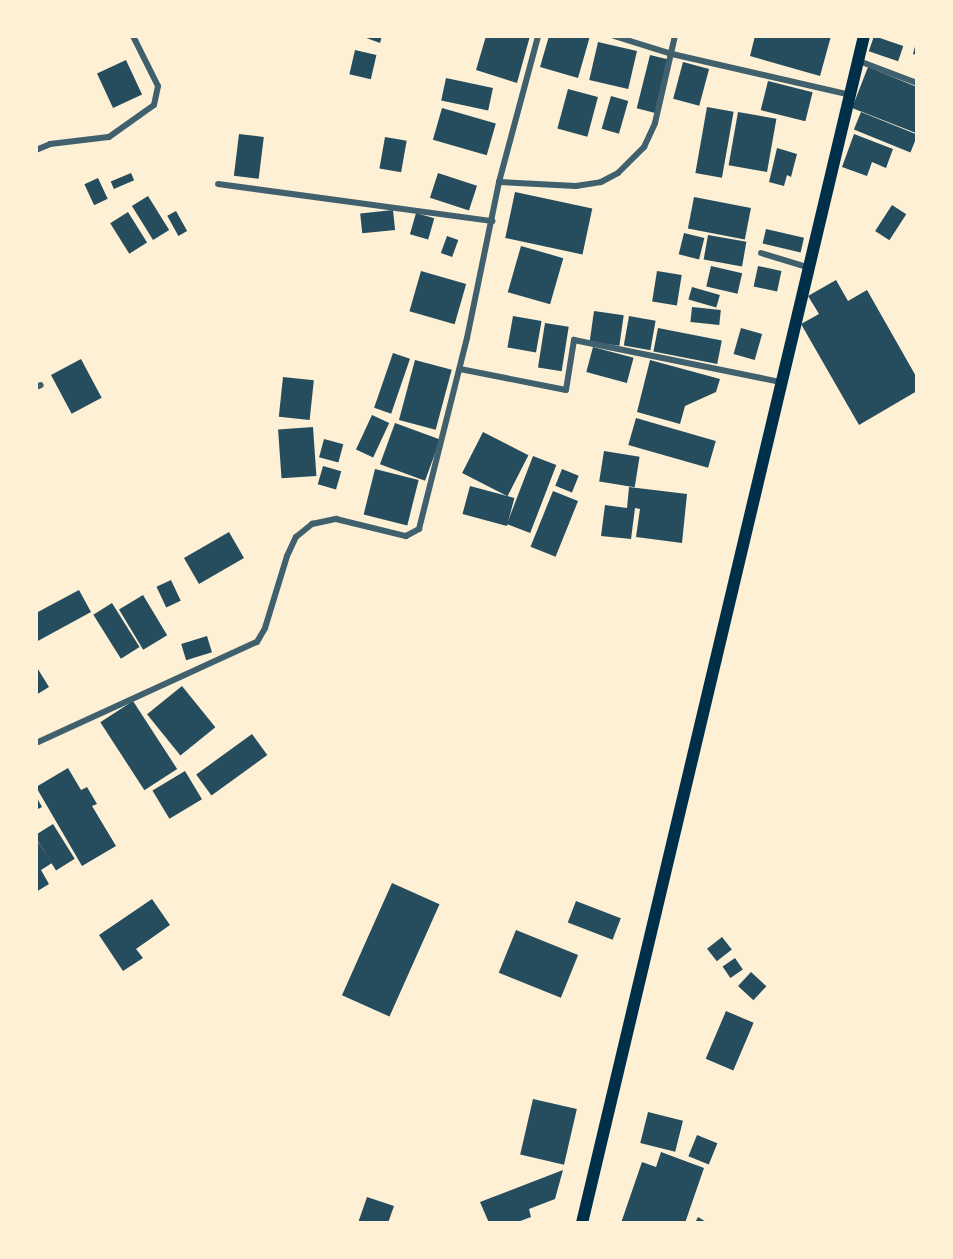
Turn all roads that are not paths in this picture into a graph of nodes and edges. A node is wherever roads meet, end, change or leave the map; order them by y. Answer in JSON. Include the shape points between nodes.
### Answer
{"nodes":[{"id":1,"x":133,"y":36,"type":"edge"},
{"id":2,"x":538,"y":36,"type":"edge"},
{"id":3,"x":614,"y":36,"type":"edge"},
{"id":4,"x":675,"y":36,"type":"edge"},
{"id":5,"x":864,"y":36,"type":"edge"},
{"id":6,"x":672,"y":54,"type":"junction"},
{"id":7,"x":859,"y":61,"type":"junction"},
{"id":8,"x":917,"y":83,"type":"edge"},
{"id":9,"x":851,"y":95,"type":"junction"},
{"id":10,"x":36,"y":150,"type":"edge"},
{"id":11,"x":498,"y":182,"type":"junction"},
{"id":12,"x":218,"y":184,"type":"dead end"},
{"id":13,"x":493,"y":221,"type":"junction"},
{"id":14,"x":760,"y":253,"type":"dead end"},
{"id":15,"x":811,"y":268,"type":"junction"},
{"id":16,"x":460,"y":369,"type":"junction"},
{"id":17,"x":782,"y":382,"type":"junction"},
{"id":18,"x":36,"y":743,"type":"edge"},
{"id":19,"x":582,"y":1223,"type":"edge"}],
"edges":[{"from":1,"to":10,"type":"street","via":[[158,86],[154,105],[110,137],[50,144]]},
{"from":2,"to":11,"type":"street"},
{"from":3,"to":6,"type":"street"},
{"from":4,"to":6,"type":"street"},
{"from":5,"to":7,"type":"main road"},
{"from":6,"to":9,"type":"street"},
{"from":6,"to":11,"type":"street","via":[[644,147],[618,173],[601,182],[576,186]]},
{"from":7,"to":8,"type":"street"},
{"from":7,"to":9,"type":"main road"},
{"from":9,"to":15,"type":"main road"},
{"from":11,"to":13,"type":"street"},
{"from":12,"to":13,"type":"street"},
{"from":13,"to":16,"type":"street"},
{"from":14,"to":15,"type":"street"},
{"from":15,"to":17,"type":"main road"},
{"from":16,"to":17,"type":"street","via":[[566,390],[574,340]]},
{"from":16,"to":18,"type":"street","via":[[419,529],[406,536],[336,519],[312,524],[296,537],[287,556],[266,628],[257,642]]},
{"from":17,"to":19,"type":"main road"}]}
